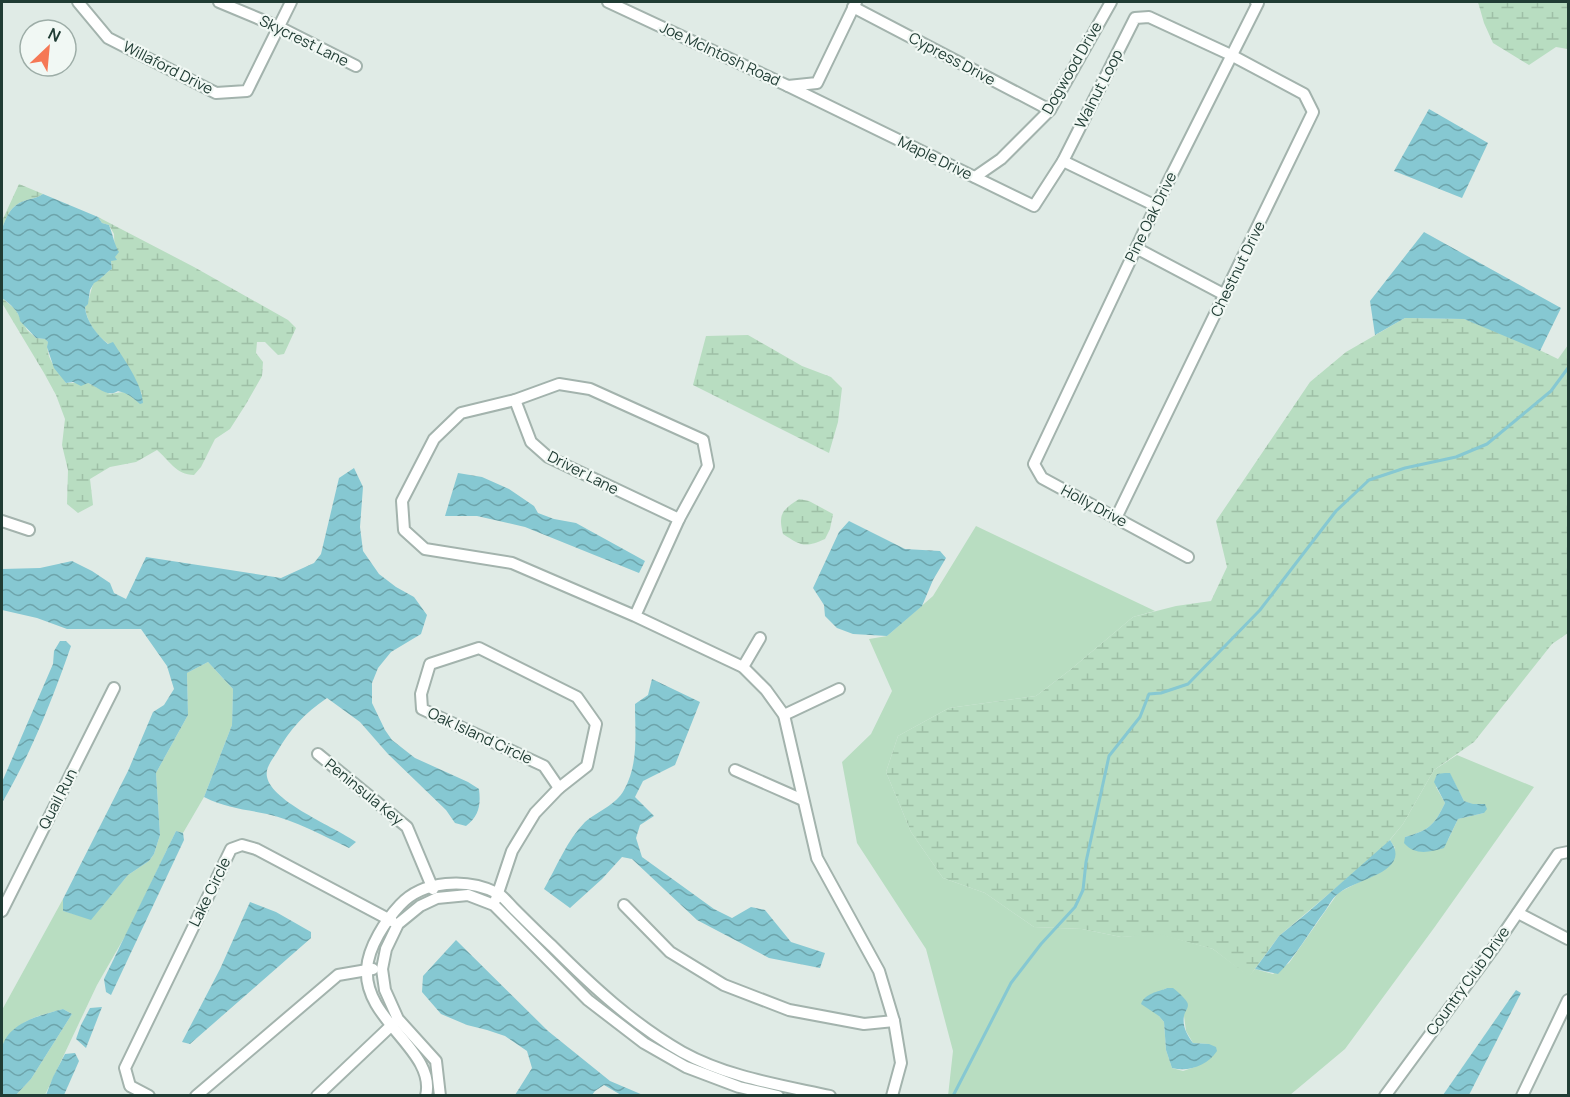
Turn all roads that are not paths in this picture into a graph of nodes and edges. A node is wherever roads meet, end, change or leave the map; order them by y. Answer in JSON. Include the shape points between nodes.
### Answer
{"nodes":[{"id":1,"x":78,"y":2,"type":"edge"},
{"id":2,"x":219,"y":2,"type":"edge"},
{"id":3,"x":291,"y":2,"type":"edge"},
{"id":4,"x":608,"y":2,"type":"edge"},
{"id":5,"x":1111,"y":2,"type":"edge"},
{"id":6,"x":1256,"y":2,"type":"edge"},
{"id":7,"x":855,"y":4,"type":"edge"},
{"id":8,"x":279,"y":27,"type":"junction"},
{"id":9,"x":1230,"y":55,"type":"junction"},
{"id":10,"x":356,"y":66,"type":"dead end"},
{"id":11,"x":788,"y":86,"type":"junction"},
{"id":12,"x":1050,"y":110,"type":"junction"},
{"id":13,"x":1063,"y":161,"type":"junction"},
{"id":14,"x":975,"y":177,"type":"junction"},
{"id":15,"x":1156,"y":206,"type":"junction"},
{"id":16,"x":1136,"y":248,"type":"junction"},
{"id":17,"x":1225,"y":295,"type":"junction"},
{"id":18,"x":515,"y":400,"type":"junction"},
{"id":19,"x":1047,"y":435,"type":"joint"},
{"id":20,"x":1116,"y":518,"type":"junction"},
{"id":21,"x":679,"y":519,"type":"junction"},
{"id":22,"x":2,"y":521,"type":"edge"},
{"id":23,"x":29,"y":530,"type":"dead end"},
{"id":24,"x":1188,"y":557,"type":"dead end"},
{"id":25,"x":635,"y":616,"type":"junction"},
{"id":26,"x":760,"y":638,"type":"dead end"},
{"id":27,"x":743,"y":666,"type":"junction"},
{"id":28,"x":114,"y":688,"type":"dead end"},
{"id":29,"x":839,"y":689,"type":"dead end"},
{"id":30,"x":784,"y":715,"type":"junction"},
{"id":31,"x":318,"y":754,"type":"dead end"},
{"id":32,"x":735,"y":770,"type":"dead end"},
{"id":33,"x":559,"y":788,"type":"junction"},
{"id":34,"x":803,"y":800,"type":"junction"},
{"id":35,"x":1569,"y":852,"type":"edge"},
{"id":36,"x":431,"y":885,"type":"junction"},
{"id":37,"x":498,"y":893,"type":"junction"},
{"id":38,"x":436,"y":898,"type":"junction"},
{"id":39,"x":494,"y":904,"type":"junction"},
{"id":40,"x":624,"y":905,"type":"dead end"},
{"id":41,"x":2,"y":911,"type":"edge"},
{"id":42,"x":1518,"y":913,"type":"junction"},
{"id":43,"x":393,"y":921,"type":"junction"},
{"id":44,"x":1569,"y":939,"type":"edge"},
{"id":45,"x":366,"y":969,"type":"junction"},
{"id":46,"x":382,"y":969,"type":"junction"},
{"id":47,"x":1569,"y":1000,"type":"edge"},
{"id":48,"x":894,"y":1021,"type":"junction"},
{"id":49,"x":395,"y":1023,"type":"junction"},
{"id":50,"x":681,"y":1051,"type":"junction"},
{"id":51,"x":676,"y":1062,"type":"junction"},
{"id":52,"x":439,"y":1079,"type":"junction"},
{"id":53,"x":426,"y":1080,"type":"junction"},
{"id":54,"x":149,"y":1095,"type":"edge"},
{"id":55,"x":196,"y":1095,"type":"edge"},
{"id":56,"x":317,"y":1095,"type":"edge"},
{"id":57,"x":426,"y":1095,"type":"edge"},
{"id":58,"x":441,"y":1095,"type":"edge"},
{"id":59,"x":778,"y":1095,"type":"edge"},
{"id":60,"x":830,"y":1095,"type":"edge"},
{"id":61,"x":892,"y":1095,"type":"edge"},
{"id":62,"x":1385,"y":1095,"type":"edge"},
{"id":63,"x":1522,"y":1095,"type":"edge"}],
"edges":[{"from":1,"to":8,"type":"street","name":"Willaford Drive","via":[[108,38],[216,93],[247,91]]},
{"from":2,"to":8,"type":"street","name":"Skycrest Lane"},
{"from":3,"to":8,"type":"street","name":"Willaford Drive"},
{"from":4,"to":11,"type":"street","name":"Joe McIntosh Road"},
{"from":5,"to":12,"type":"street","name":"Dogwood Drive"},
{"from":6,"to":9,"type":"street","name":"Pine Oak Drive"},
{"from":7,"to":11,"type":"street","name":"Joe McIntosh Road","via":[[817,83]]},
{"from":7,"to":12,"type":"street","name":"Cypress Drive"},
{"from":8,"to":10,"type":"street","name":"Skycrest Lane"},
{"from":9,"to":13,"type":"street","name":"Walnut Loop","via":[[1149,17],[1135,18]]},
{"from":9,"to":15,"type":"street","name":"Pine Oak Drive"},
{"from":9,"to":17,"type":"street","name":"Chestnut Drive","via":[[1304,94],[1313,112]]},
{"from":11,"to":14,"type":"street","name":"Maple Drive"},
{"from":12,"to":14,"type":"street","name":"Dogwood Drive","via":[[1001,159]]},
{"from":13,"to":14,"type":"street","name":"Maple Drive","via":[[1034,206]]},
{"from":13,"to":15,"type":"street"},
{"from":15,"to":16,"type":"street","name":"Pine Oak Drive"},
{"from":16,"to":17,"type":"street"},
{"from":16,"to":19,"type":"street","name":"Pine Oak Drive"},
{"from":17,"to":20,"type":"street","name":"Chestnut Drive"},
{"from":18,"to":21,"type":"street","name":"Driver Lane","via":[[531,442],[548,457]]},
{"from":18,"to":21,"type":"street","via":[[559,384],[590,388],[703,440],[708,466]]},
{"from":18,"to":25,"type":"street","via":[[461,413],[434,439],[402,501],[404,530],[425,549],[512,563]]},
{"from":19,"to":20,"type":"street","name":"Holly Drive","via":[[1034,464],[1042,478]]},
{"from":20,"to":24,"type":"street","name":"Holly Drive"},
{"from":21,"to":25,"type":"street"},
{"from":22,"to":23,"type":"street"},
{"from":25,"to":27,"type":"street"},
{"from":26,"to":27,"type":"street"},
{"from":27,"to":30,"type":"street"},
{"from":28,"to":41,"type":"street","name":"Quail Run"},
{"from":29,"to":30,"type":"street"},
{"from":30,"to":34,"type":"street"},
{"from":31,"to":36,"type":"street","name":"Peninsula Key","via":[[407,827]]},
{"from":32,"to":34,"type":"street"},
{"from":33,"to":33,"type":"street","name":"Oak Island Circle","via":[[587,766],[596,724],[577,697],[478,648],[430,664],[421,694],[422,709],[544,766]]},
{"from":33,"to":37,"type":"street","name":"Oak Island Circle","via":[[535,813],[512,852]]},
{"from":34,"to":48,"type":"street","via":[[817,858],[879,971]]},
{"from":35,"to":42,"type":"street","via":[[1558,854]]},
{"from":36,"to":37,"type":"street","via":[[466,883]]},
{"from":36,"to":38,"type":"street","name":"Peninsula Key"},
{"from":36,"to":43,"type":"street","via":[[407,898]]},
{"from":37,"to":39,"type":"street","name":"Oak Island Circle"},
{"from":37,"to":50,"type":"street","via":[[588,982],[628,1016]]},
{"from":38,"to":39,"type":"street","via":[[468,895]]},
{"from":38,"to":43,"type":"street"},
{"from":39,"to":51,"type":"street","via":[[588,1000]]},
{"from":40,"to":48,"type":"street","via":[[670,952],[724,985],[789,1010],[864,1024]]},
{"from":42,"to":44,"type":"street","name":"Country Club Drive"},
{"from":42,"to":62,"type":"street","name":"Country Club Drive"},
{"from":43,"to":45,"type":"street","via":[[374,944]]},
{"from":43,"to":46,"type":"street"},
{"from":43,"to":54,"type":"street","name":"Lake Circle","via":[[255,849],[242,845],[231,849],[125,1068],[130,1086]]},
{"from":45,"to":46,"type":"street"},
{"from":45,"to":49,"type":"street","via":[[371,998]]},
{"from":45,"to":55,"type":"street","via":[[338,975]]},
{"from":46,"to":49,"type":"street"},
{"from":47,"to":63,"type":"street"},
{"from":48,"to":61,"type":"street","via":[[901,1063]]},
{"from":49,"to":52,"type":"street","via":[[436,1061]]},
{"from":49,"to":53,"type":"street","via":[[425,1071]]},
{"from":49,"to":56,"type":"street"},
{"from":50,"to":51,"type":"street"},
{"from":50,"to":60,"type":"street","via":[[737,1075]]},
{"from":51,"to":59,"type":"street","via":[[739,1087]]},
{"from":52,"to":53,"type":"street"},
{"from":52,"to":58,"type":"street"},
{"from":53,"to":57,"type":"street"}]}
